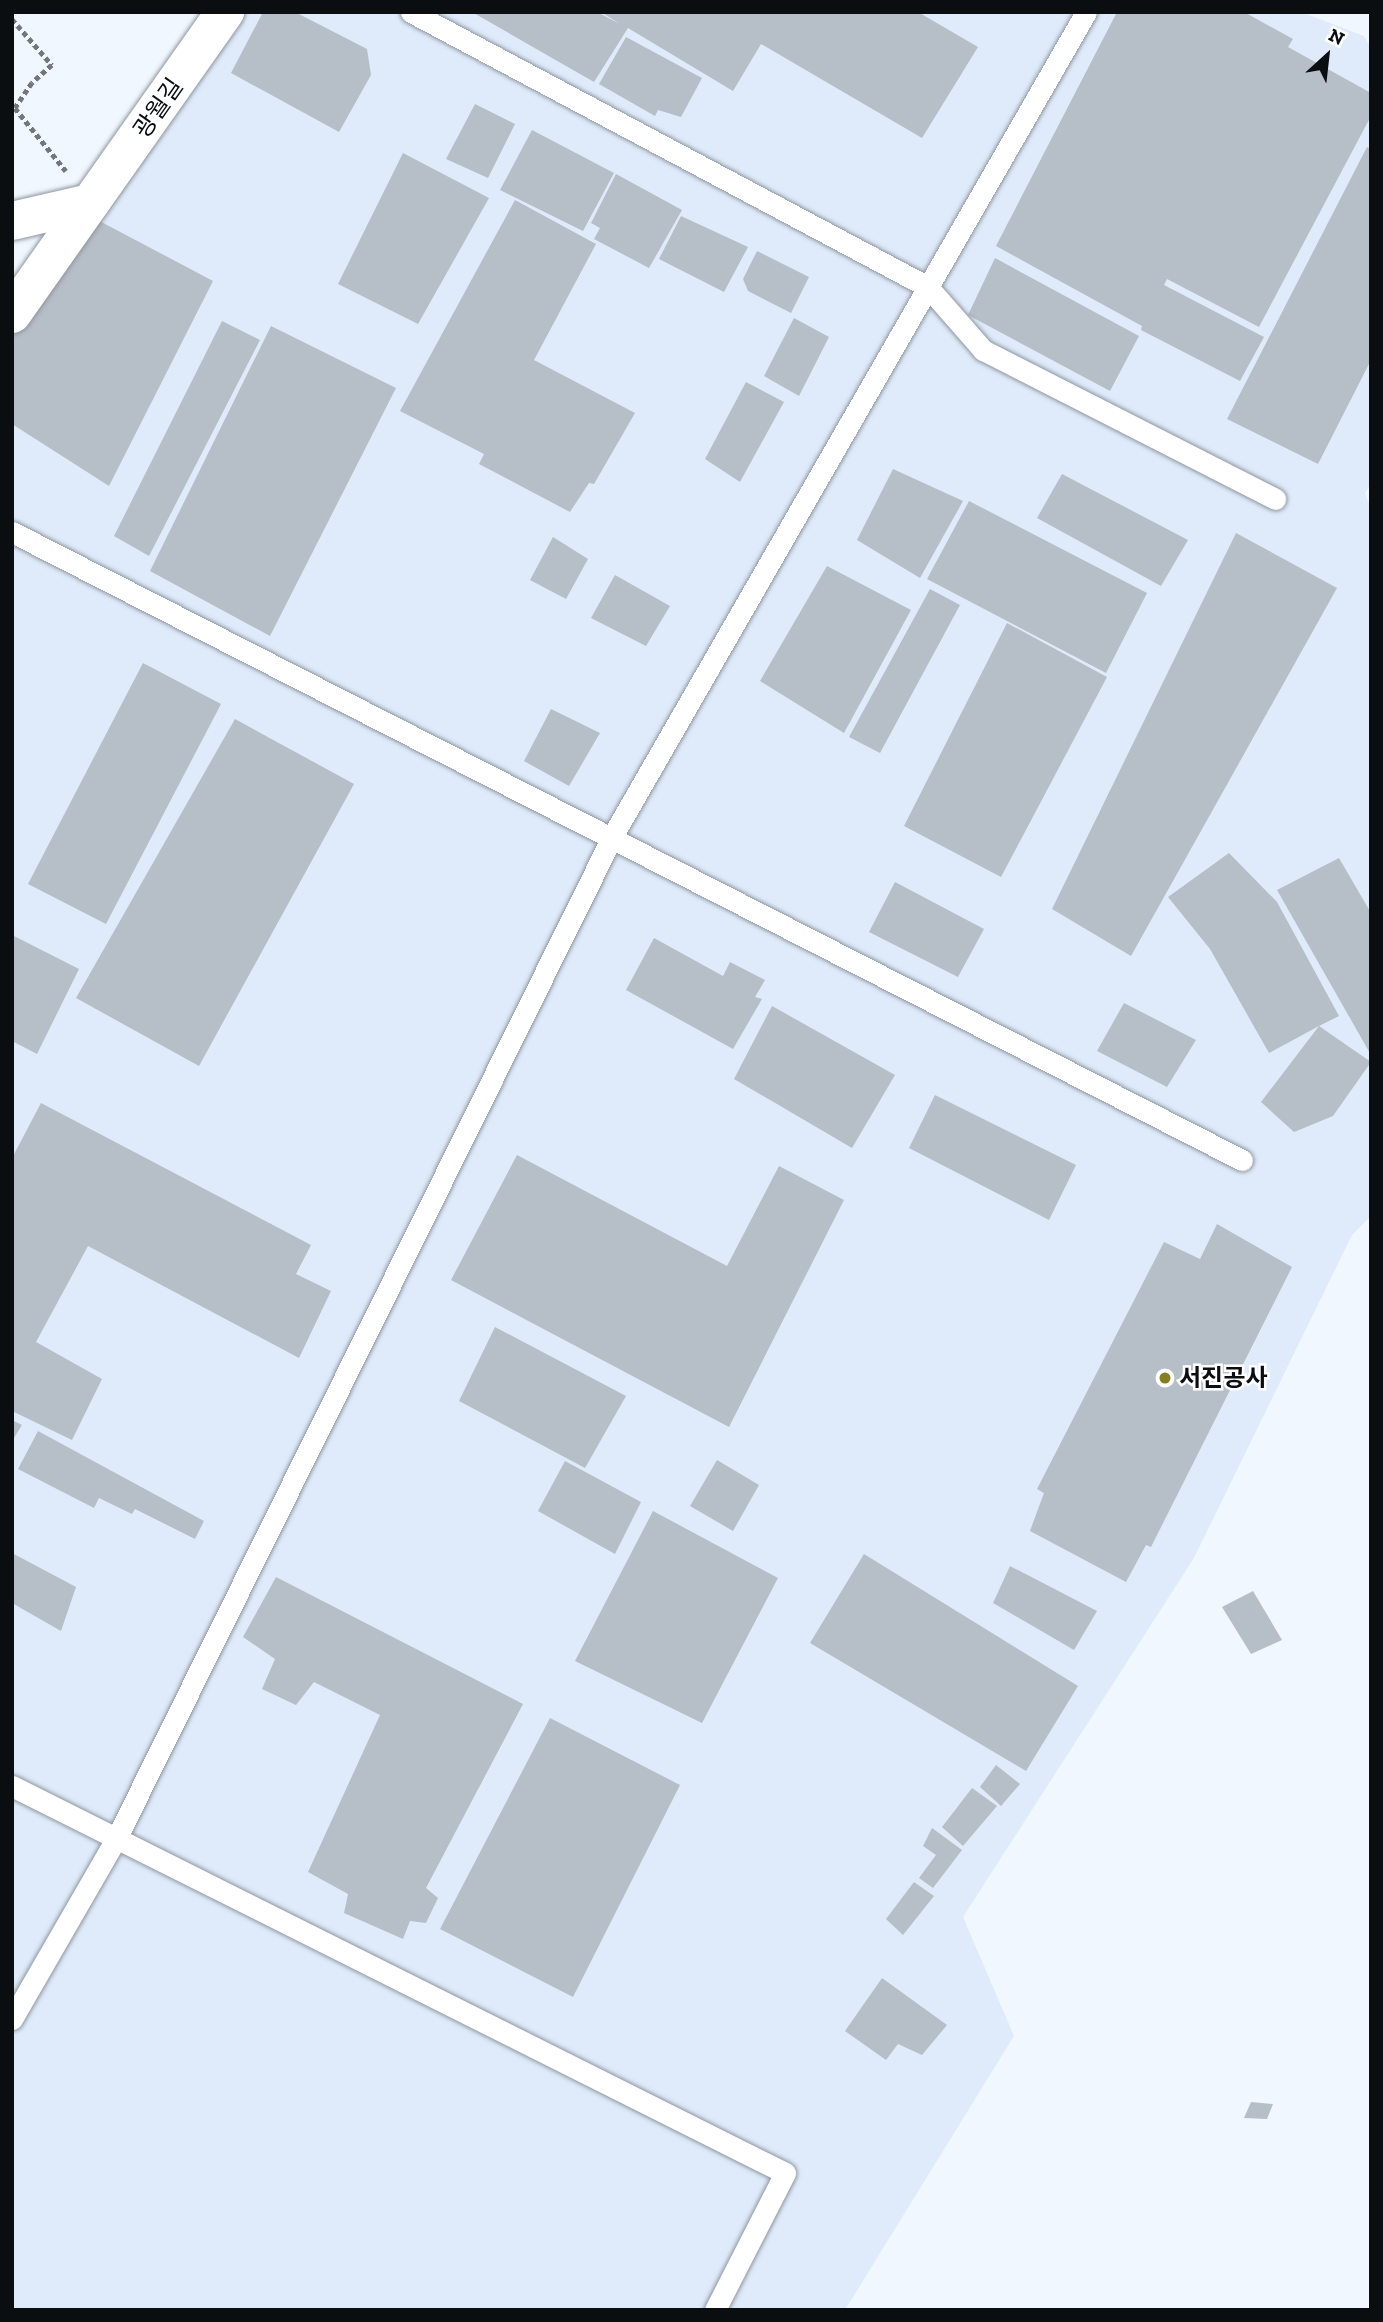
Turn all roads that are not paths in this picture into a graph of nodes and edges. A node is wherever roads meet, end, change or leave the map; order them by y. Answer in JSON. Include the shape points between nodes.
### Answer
{"nodes":[{"id":1,"x":225,"y":12,"type":"edge"},
{"id":2,"x":411,"y":12,"type":"edge"},
{"id":3,"x":1086,"y":12,"type":"edge"},
{"id":4,"x":90,"y":203,"type":"junction"},
{"id":5,"x":12,"y":221,"type":"edge"},
{"id":6,"x":928,"y":287,"type":"junction"},
{"id":7,"x":12,"y":314,"type":"edge"},
{"id":8,"x":1275,"y":499,"type":"dead end"},
{"id":9,"x":12,"y":532,"type":"edge"},
{"id":10,"x":613,"y":835,"type":"junction"},
{"id":11,"x":1242,"y":1160,"type":"dead end"},
{"id":12,"x":12,"y":1786,"type":"edge"},
{"id":13,"x":116,"y":1839,"type":"junction"},
{"id":14,"x":12,"y":2018,"type":"edge"},
{"id":15,"x":715,"y":2310,"type":"edge"}],
"edges":[{"from":1,"to":4,"type":"street","name":"광월길"},
{"from":2,"to":6,"type":"lane"},
{"from":3,"to":6,"type":"lane"},
{"from":4,"to":5,"type":"street"},
{"from":4,"to":7,"type":"street","name":"광월길"},
{"from":6,"to":8,"type":"lane","via":[[984,350]]},
{"from":6,"to":10,"type":"lane"},
{"from":9,"to":10,"type":"lane"},
{"from":10,"to":11,"type":"lane"},
{"from":10,"to":13,"type":"lane"},
{"from":12,"to":13,"type":"lane"},
{"from":13,"to":14,"type":"lane"},
{"from":13,"to":15,"type":"lane","via":[[785,2173]]}]}
